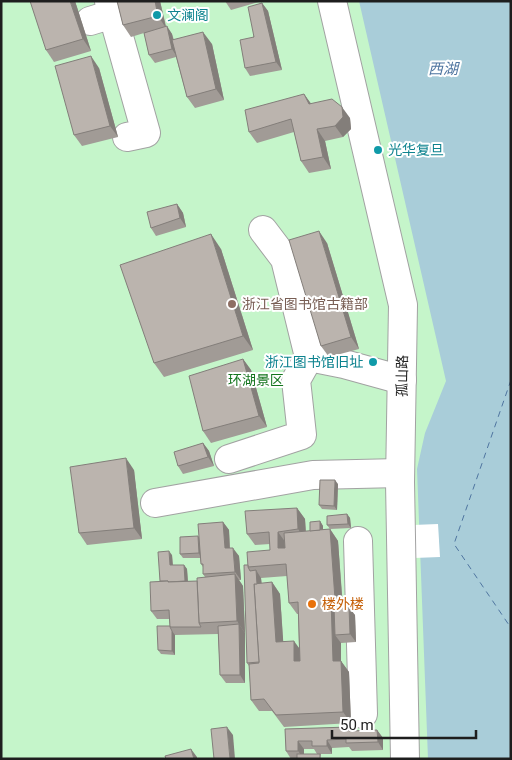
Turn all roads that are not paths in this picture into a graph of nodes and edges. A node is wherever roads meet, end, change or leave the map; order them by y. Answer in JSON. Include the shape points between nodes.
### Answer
{"nodes":[{"id":1,"x":332,"y":1,"type":"edge"},
{"id":2,"x":104,"y":12,"type":"edge"},
{"id":3,"x":127,"y":137,"type":"dead end"},
{"id":4,"x":263,"y":230,"type":"dead end"},
{"id":5,"x":309,"y":357,"type":"junction"},
{"id":6,"x":402,"y":380,"type":"junction"},
{"id":7,"x":229,"y":459,"type":"dead end"},
{"id":8,"x":400,"y":473,"type":"junction"},
{"id":9,"x":155,"y":503,"type":"dead end"},
{"id":10,"x":358,"y":541,"type":"dead end"},
{"id":11,"x":403,"y":671,"type":"junction"},
{"id":12,"x":362,"y":673,"type":"junction"},
{"id":13,"x":363,"y":714,"type":"dead end"},
{"id":14,"x":405,"y":759,"type":"edge"}],
"edges":[{"from":1,"to":6,"type":"street","name":"孤山路","via":[[403,305]]},
{"from":2,"to":3,"type":"street","via":[[146,133]]},
{"from":4,"to":5,"type":"street","via":[[285,259]]},
{"from":5,"to":6,"type":"street"},
{"from":5,"to":7,"type":"street","via":[[296,380],[302,435]]},
{"from":6,"to":8,"type":"street","name":"孤山路"},
{"from":8,"to":9,"type":"street","via":[[313,475]]},
{"from":8,"to":11,"type":"street","name":"孤山路"},
{"from":10,"to":12,"type":"street"},
{"from":11,"to":12,"type":"street"},
{"from":11,"to":14,"type":"street","name":"孤山路"},
{"from":12,"to":13,"type":"street"}]}
